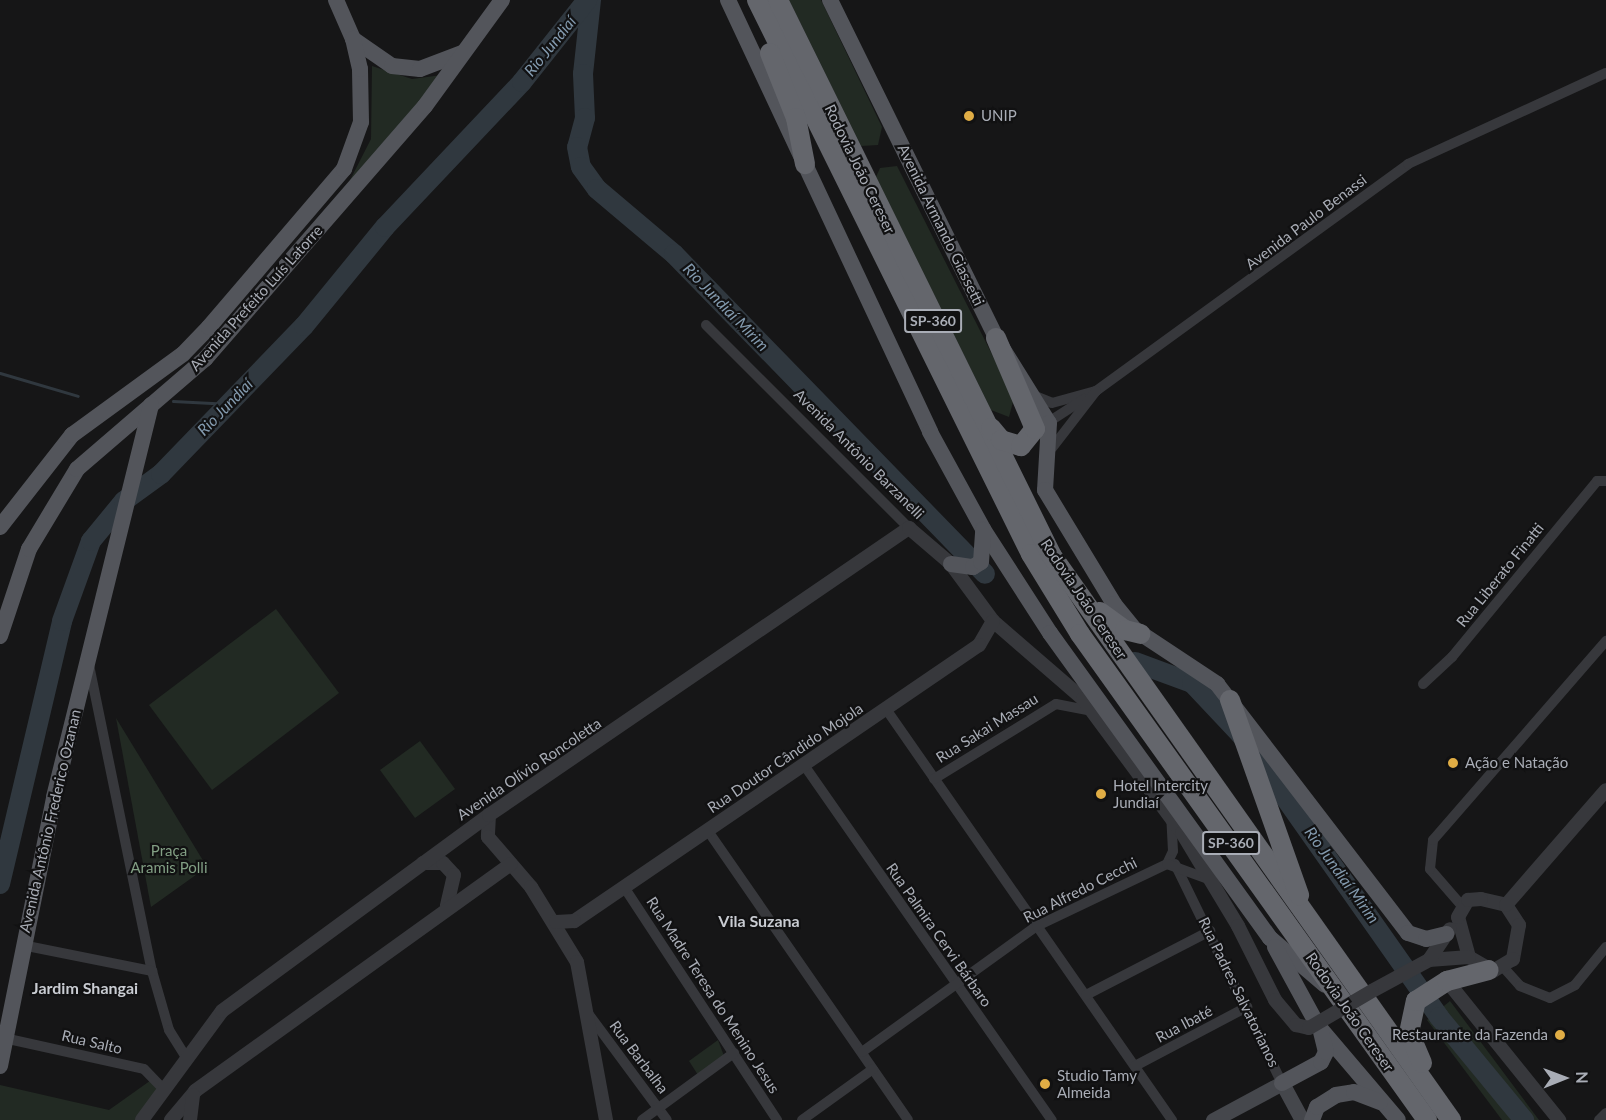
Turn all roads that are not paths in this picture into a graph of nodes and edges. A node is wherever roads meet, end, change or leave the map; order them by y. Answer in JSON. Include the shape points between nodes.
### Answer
{"nodes":[{"id":1,"x":322,"y":0,"type":"edge"},
{"id":2,"x":336,"y":0,"type":"edge"},
{"id":3,"x":502,"y":0,"type":"edge"},
{"id":4,"x":728,"y":0,"type":"edge"},
{"id":5,"x":750,"y":0,"type":"edge"},
{"id":6,"x":757,"y":0,"type":"edge"},
{"id":7,"x":778,"y":0,"type":"edge"},
{"id":8,"x":830,"y":0,"type":"edge"},
{"id":9,"x":351,"y":36,"type":"junction"},
{"id":10,"x":468,"y":50,"type":"junction"},
{"id":11,"x":1606,"y":73,"type":"edge"},
{"id":12,"x":805,"y":164,"type":"junction"},
{"id":13,"x":706,"y":325,"type":"dead end"},
{"id":14,"x":996,"y":338,"type":"junction"},
{"id":15,"x":968,"y":390,"type":"junction"},
{"id":16,"x":1096,"y":391,"type":"junction"},
{"id":17,"x":1034,"y":396,"type":"junction"},
{"id":18,"x":150,"y":405,"type":"junction"},
{"id":19,"x":1042,"y":426,"type":"junction"},
{"id":20,"x":1052,"y":448,"type":"junction"},
{"id":21,"x":40,"y":473,"type":"junction"},
{"id":22,"x":1601,"y":481,"type":"edge"},
{"id":23,"x":0,"y":527,"type":"edge"},
{"id":24,"x":909,"y":528,"type":"junction"},
{"id":25,"x":982,"y":535,"type":"junction"},
{"id":26,"x":0,"y":541,"type":"edge"},
{"id":27,"x":1052,"y":556,"type":"junction"},
{"id":28,"x":957,"y":565,"type":"junction"},
{"id":29,"x":18,"y":576,"type":"junction"},
{"id":30,"x":0,"y":583,"type":"edge"},
{"id":31,"x":989,"y":615,"type":"junction"},
{"id":32,"x":1142,"y":634,"type":"junction"},
{"id":33,"x":0,"y":636,"type":"edge"},
{"id":34,"x":1606,"y":641,"type":"edge"},
{"id":35,"x":88,"y":659,"type":"junction"},
{"id":36,"x":1424,"y":684,"type":"dead end"},
{"id":37,"x":1233,"y":707,"type":"junction"},
{"id":38,"x":886,"y":709,"type":"junction"},
{"id":39,"x":1091,"y":711,"type":"junction"},
{"id":40,"x":804,"y":765,"type":"junction"},
{"id":41,"x":934,"y":779,"type":"junction"},
{"id":42,"x":1606,"y":789,"type":"edge"},
{"id":43,"x":489,"y":815,"type":"junction"},
{"id":44,"x":1171,"y":818,"type":"junction"},
{"id":45,"x":708,"y":831,"type":"junction"},
{"id":46,"x":423,"y":863,"type":"junction"},
{"id":47,"x":511,"y":864,"type":"junction"},
{"id":48,"x":1171,"y":864,"type":"junction"},
{"id":49,"x":1211,"y":880,"type":"junction"},
{"id":50,"x":624,"y":887,"type":"junction"},
{"id":51,"x":1506,"y":905,"type":"junction"},
{"id":52,"x":447,"y":906,"type":"junction"},
{"id":53,"x":1460,"y":911,"type":"junction"},
{"id":54,"x":1308,"y":920,"type":"junction"},
{"id":55,"x":574,"y":921,"type":"junction"},
{"id":56,"x":556,"y":922,"type":"junction"},
{"id":57,"x":1037,"y":926,"type":"junction"},
{"id":58,"x":1210,"y":931,"type":"junction"},
{"id":59,"x":1446,"y":934,"type":"junction"},
{"id":60,"x":1270,"y":938,"type":"junction"},
{"id":61,"x":22,"y":945,"type":"junction"},
{"id":62,"x":571,"y":946,"type":"junction"},
{"id":63,"x":1606,"y":947,"type":"edge"},
{"id":64,"x":1427,"y":962,"type":"junction"},
{"id":65,"x":1469,"y":967,"type":"junction"},
{"id":66,"x":1497,"y":969,"type":"junction"},
{"id":67,"x":152,"y":970,"type":"junction"},
{"id":68,"x":1443,"y":983,"type":"junction"},
{"id":69,"x":954,"y":984,"type":"junction"},
{"id":70,"x":1086,"y":995,"type":"junction"},
{"id":71,"x":1340,"y":998,"type":"junction"},
{"id":72,"x":1247,"y":1007,"type":"junction"},
{"id":73,"x":1472,"y":1008,"type":"junction"},
{"id":74,"x":587,"y":1012,"type":"junction"},
{"id":75,"x":1318,"y":1026,"type":"junction"},
{"id":76,"x":4,"y":1038,"type":"junction"},
{"id":77,"x":862,"y":1052,"type":"junction"},
{"id":78,"x":734,"y":1053,"type":"junction"},
{"id":79,"x":188,"y":1059,"type":"junction"},
{"id":80,"x":0,"y":1066,"type":"edge"},
{"id":81,"x":1135,"y":1066,"type":"junction"},
{"id":82,"x":873,"y":1069,"type":"junction"},
{"id":83,"x":1282,"y":1083,"type":"junction"},
{"id":84,"x":164,"y":1090,"type":"junction"},
{"id":85,"x":195,"y":1091,"type":"junction"},
{"id":86,"x":1383,"y":1103,"type":"junction"},
{"id":87,"x":659,"y":1109,"type":"junction"},
{"id":88,"x":1606,"y":1113,"type":"edge"},
{"id":89,"x":1046,"y":1118,"type":"edge"},
{"id":90,"x":142,"y":1120,"type":"edge"},
{"id":91,"x":171,"y":1120,"type":"edge"},
{"id":92,"x":190,"y":1120,"type":"edge"},
{"id":93,"x":606,"y":1120,"type":"edge"},
{"id":94,"x":642,"y":1120,"type":"edge"},
{"id":95,"x":667,"y":1120,"type":"edge"},
{"id":96,"x":777,"y":1120,"type":"edge"},
{"id":97,"x":802,"y":1120,"type":"edge"},
{"id":98,"x":908,"y":1120,"type":"edge"},
{"id":99,"x":1172,"y":1120,"type":"edge"},
{"id":100,"x":1213,"y":1120,"type":"edge"},
{"id":101,"x":1302,"y":1120,"type":"edge"},
{"id":102,"x":1312,"y":1120,"type":"edge"},
{"id":103,"x":1398,"y":1120,"type":"edge"},
{"id":104,"x":1427,"y":1120,"type":"edge"},
{"id":105,"x":1451,"y":1120,"type":"edge"},
{"id":106,"x":1461,"y":1120,"type":"edge"},
{"id":107,"x":1559,"y":1120,"type":"edge"},
{"id":108,"x":1599,"y":1120,"type":"edge"}],
"edges":[{"from":1,"to":9,"type":"main road"},
{"from":2,"to":9,"type":"main road"},
{"from":3,"to":10,"type":"main road","name":"Avenida Prefeito Luís Latorre"},
{"from":4,"to":12,"type":"main road"},
{"from":5,"to":12,"type":"highway","via":[[796,118]]},
{"from":6,"to":71,"type":"highway","name":"Rodovia João Cereser","number":"SP-360","via":[[1008,514],[1080,634]]},
{"from":7,"to":15,"type":"highway","name":"Rodovia João Cereser","number":"SP-360"},
{"from":8,"to":14,"type":"main road","name":"Avenida Armando Giassetti"},
{"from":9,"to":10,"type":"main road","via":[[380,61],[405,69],[438,65]]},
{"from":9,"to":21,"type":"main road","name":"Avenida Prefeito Luís Latorre","via":[[361,122],[344,169],[189,347],[72,435]]},
{"from":10,"to":18,"type":"main road","name":"Avenida Prefeito Luís Latorre","via":[[257,301],[205,359]]},
{"from":11,"to":16,"type":"street","name":"Avenida Paulo Benassi","via":[[1408,164]]},
{"from":12,"to":25,"type":"main road"},
{"from":13,"to":24,"type":"street","name":"Avenida Antônio Barzanelli"},
{"from":14,"to":17,"type":"main road","name":"Avenida Armando Giassetti"},
{"from":14,"to":19,"type":"highway"},
{"from":15,"to":19,"type":"highway","via":[[987,423],[1011,445],[1028,442]]},
{"from":15,"to":27,"type":"highway","name":"Rodovia João Cereser","number":"SP-360"},
{"from":16,"to":17,"type":"street","name":"Avenida Paulo Benassi","via":[[1052,403]]},
{"from":16,"to":19,"type":"street"},
{"from":16,"to":20,"type":"street"},
{"from":17,"to":19,"type":"main road","name":"Avenida Armando Giassetti"},
{"from":18,"to":29,"type":"main road","name":"Avenida Prefeito Luís Latorre","via":[[77,469],[41,524]]},
{"from":18,"to":35,"type":"main road","name":"Avenida Antônio Frederico Ozanan"},
{"from":19,"to":20,"type":"main road","name":"Avenida Armando Giassetti"},
{"from":20,"to":32,"type":"main road","via":[[1043,468],[1045,490],[1114,604]]},
{"from":21,"to":23,"type":"main road","name":"Avenida Prefeito Luís Latorre"},
{"from":21,"to":26,"type":"main road"},
{"from":22,"to":36,"type":"street","name":"Rua Liberato Finatti","via":[[1452,657]]},
{"from":24,"to":28,"type":"street","name":"Avenida Antônio Barzanelli"},
{"from":24,"to":43,"type":"street","name":"Avenida Olívio Roncoletta"},
{"from":25,"to":28,"type":"main road","via":[[981,562]]},
{"from":25,"to":60,"type":"main road"},
{"from":27,"to":32,"type":"highway","via":[[1104,616]]},
{"from":27,"to":54,"type":"highway","name":"Rodovia João Cereser","number":"SP-360"},
{"from":28,"to":31,"type":"street","name":"Avenida Antônio Barzanelli"},
{"from":29,"to":30,"type":"main road"},
{"from":29,"to":33,"type":"main road","name":"Avenida Prefeito Luís Latorre"},
{"from":31,"to":38,"type":"street","name":"Rua Doutor Cândido Mojola","via":[[979,645]]},
{"from":31,"to":39,"type":"street","name":"Avenida Antônio Barzanelli","via":[[1055,672]]},
{"from":32,"to":37,"type":"main road","via":[[1217,684]]},
{"from":34,"to":53,"type":"street","via":[[1433,840],[1430,869]]},
{"from":35,"to":61,"type":"main road","name":"Avenida Antônio Frederico Ozanan"},
{"from":35,"to":67,"type":"street"},
{"from":37,"to":54,"type":"highway"},
{"from":37,"to":59,"type":"main road","via":[[1408,933],[1426,939]]},
{"from":38,"to":40,"type":"street","name":"Rua Doutor Cândido Mojola"},
{"from":38,"to":41,"type":"street"},
{"from":39,"to":41,"type":"street","name":"Rua Sakai Massau","via":[[1056,704]]},
{"from":39,"to":44,"type":"street","name":"Avenida Antônio Barzanelli"},
{"from":40,"to":45,"type":"street","name":"Rua Doutor Cândido Mojola"},
{"from":40,"to":69,"type":"street","name":"Rua Palmira Cervi Bárbaro"},
{"from":41,"to":57,"type":"street"},
{"from":42,"to":51,"type":"street"},
{"from":43,"to":46,"type":"street","name":"Avenida Olívio Roncoletta"},
{"from":43,"to":47,"type":"street","via":[[488,837]]},
{"from":44,"to":48,"type":"street"},
{"from":44,"to":49,"type":"street","name":"Avenida Antônio Barzanelli"},
{"from":45,"to":50,"type":"street","name":"Rua Doutor Cândido Mojola"},
{"from":45,"to":77,"type":"street"},
{"from":46,"to":52,"type":"street","via":[[443,863],[454,875]]},
{"from":46,"to":79,"type":"street","name":"Avenida Olívio Roncoletta","via":[[222,1011]]},
{"from":47,"to":52,"type":"street"},
{"from":47,"to":56,"type":"street"},
{"from":48,"to":49,"type":"street"},
{"from":48,"to":57,"type":"street","name":"Rua Alfredo Cecchi"},
{"from":48,"to":58,"type":"street","name":"Rua Padres Salvatorianos"},
{"from":49,"to":64,"type":"street","name":"Avenida Antônio Barzanelli","bridge":true,"via":[[1286,1019],[1309,1028]]},
{"from":50,"to":55,"type":"street","name":"Rua Doutor Cândido Mojola"},
{"from":50,"to":78,"type":"street","name":"Rua Madre Teresa do Menino Jesus"},
{"from":51,"to":53,"type":"street","via":[[1481,899]]},
{"from":51,"to":66,"type":"street","via":[[1519,926],[1520,940]]},
{"from":52,"to":85,"type":"street"},
{"from":53,"to":59,"type":"street"},
{"from":53,"to":65,"type":"street"},
{"from":54,"to":105,"type":"highway","name":"Rodovia João Cereser","number":"SP-360"},
{"from":55,"to":56,"type":"street"},
{"from":55,"to":62,"type":"street"},
{"from":56,"to":62,"type":"street"},
{"from":57,"to":69,"type":"street","name":"Rua Alfredo Cecchi"},
{"from":57,"to":70,"type":"street"},
{"from":58,"to":70,"type":"street"},
{"from":58,"to":72,"type":"street","name":"Rua Padres Salvatorianos"},
{"from":59,"to":64,"type":"street"},
{"from":60,"to":71,"type":"main road"},
{"from":60,"to":75,"type":"main road"},
{"from":61,"to":67,"type":"street"},
{"from":61,"to":76,"type":"main road","name":"Avenida Antônio Frederico Ozanan"},
{"from":62,"to":74,"type":"street"},
{"from":63,"to":66,"type":"street","via":[[1575,985],[1550,998],[1520,986]]},
{"from":64,"to":65,"type":"street"},
{"from":65,"to":66,"type":"highway"},
{"from":65,"to":68,"type":"highway"},
{"from":65,"to":73,"type":"street"},
{"from":67,"to":79,"type":"street","via":[[170,1030]]},
{"from":68,"to":73,"type":"street"},
{"from":68,"to":106,"type":"highway","via":[[1416,1001],[1409,1024],[1413,1048]]},
{"from":69,"to":77,"type":"street","name":"Rua Alfredo Cecchi"},
{"from":69,"to":89,"type":"street","name":"Rua Palmira Cervi Bárbaro"},
{"from":70,"to":81,"type":"street"},
{"from":71,"to":104,"type":"highway","name":"Rodovia João Cereser","number":"SP-360"},
{"from":72,"to":81,"type":"street","name":"Rua Ibaté"},
{"from":72,"to":83,"type":"street","name":"Rua Padres Salvatorianos"},
{"from":73,"to":107,"type":"street"},
{"from":74,"to":87,"type":"street","name":"Rua Barbalha"},
{"from":74,"to":93,"type":"street"},
{"from":75,"to":83,"type":"main road","via":[[1325,1041],[1321,1062]]},
{"from":75,"to":86,"type":"main road"},
{"from":76,"to":80,"type":"main road","name":"Avenida Antônio Frederico Ozanan"},
{"from":76,"to":84,"type":"street","name":"Rua Salto","via":[[144,1070]]},
{"from":77,"to":82,"type":"street"},
{"from":78,"to":87,"type":"street"},
{"from":78,"to":96,"type":"street","name":"Rua Madre Teresa do Menino Jesus"},
{"from":79,"to":84,"type":"street","name":"Avenida Olívio Roncoletta"},
{"from":81,"to":99,"type":"street"},
{"from":82,"to":97,"type":"street"},
{"from":82,"to":98,"type":"street"},
{"from":83,"to":100,"type":"main road"},
{"from":83,"to":101,"type":"main road","name":"Rua Padres Salvatorianos"},
{"from":84,"to":90,"type":"street","name":"Avenida Olívio Roncoletta"},
{"from":85,"to":91,"type":"street"},
{"from":85,"to":92,"type":"street"},
{"from":86,"to":102,"type":"main road","via":[[1354,1092],[1336,1095],[1317,1107]]},
{"from":86,"to":103,"type":"main road"},
{"from":87,"to":94,"type":"street"},
{"from":87,"to":95,"type":"street","name":"Rua Barbalha"},
{"from":88,"to":108,"type":"street"}]}
